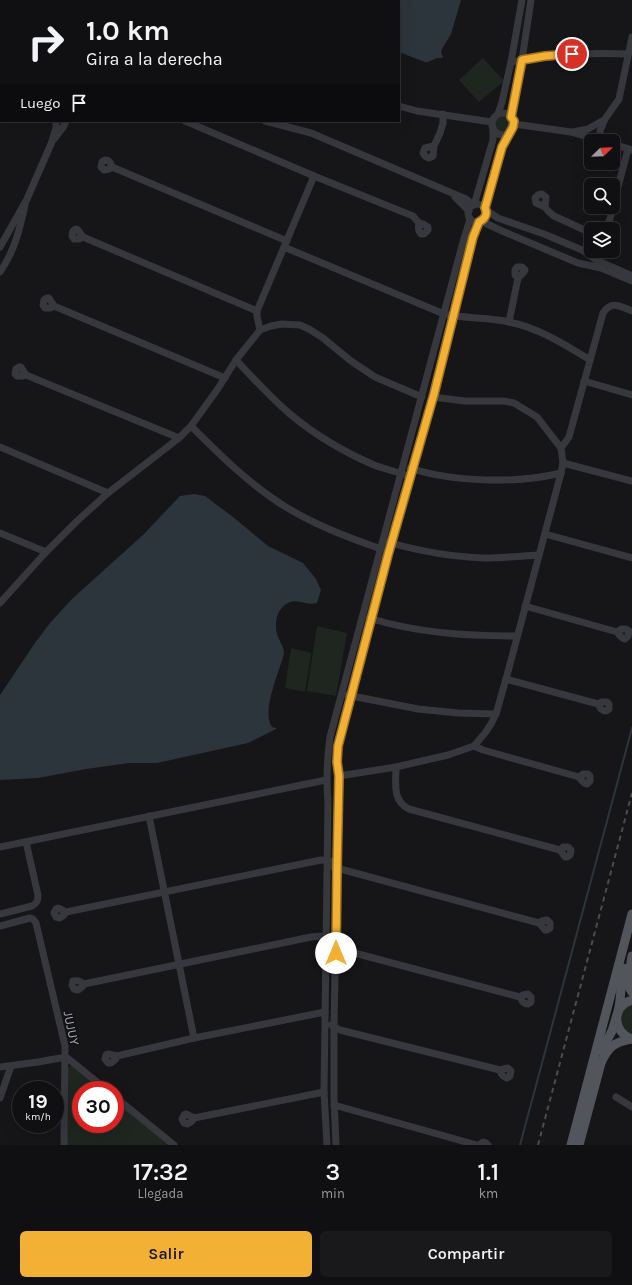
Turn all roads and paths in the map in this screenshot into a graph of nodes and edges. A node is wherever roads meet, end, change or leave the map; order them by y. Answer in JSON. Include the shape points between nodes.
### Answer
{"nodes":[{"id":1,"x":522,"y":0,"type":"edge"},
{"id":2,"x":531,"y":0,"type":"edge"},
{"id":3,"x":632,"y":37,"type":"edge"},
{"id":4,"x":628,"y":54,"type":"junction"},
{"id":5,"x":522,"y":60,"type":"junction"},
{"id":6,"x":511,"y":62,"type":"junction"},
{"id":7,"x":629,"y":68,"type":"edge"},
{"id":8,"x":400,"y":106,"type":"edge"},
{"id":9,"x":443,"y":114,"type":"junction"},
{"id":10,"x":498,"y":114,"type":"junction"},
{"id":11,"x":606,"y":118,"type":"junction"},
{"id":12,"x":513,"y":120,"type":"junction"},
{"id":13,"x":56,"y":122,"type":"edge"},
{"id":14,"x":66,"y":122,"type":"edge"},
{"id":15,"x":187,"y":122,"type":"edge"},
{"id":16,"x":269,"y":122,"type":"edge"},
{"id":17,"x":493,"y":125,"type":"junction"},
{"id":18,"x":510,"y":132,"type":"junction"},
{"id":19,"x":571,"y":132,"type":"junction"},
{"id":20,"x":600,"y":134,"type":"edge"},
{"id":21,"x":584,"y":136,"type":"edge"},
{"id":22,"x":51,"y":144,"type":"junction"},
{"id":23,"x":434,"y":146,"type":"dead end"},
{"id":24,"x":620,"y":146,"type":"edge"},
{"id":25,"x":630,"y":149,"type":"edge"},
{"id":26,"x":112,"y":167,"type":"dead end"},
{"id":27,"x":314,"y":176,"type":"junction"},
{"id":28,"x":620,"y":183,"type":"edge"},
{"id":29,"x":26,"y":199,"type":"junction"},
{"id":30,"x":472,"y":207,"type":"junction"},
{"id":31,"x":545,"y":207,"type":"dead end"},
{"id":32,"x":485,"y":209,"type":"junction"},
{"id":33,"x":470,"y":219,"type":"junction"},
{"id":34,"x":480,"y":221,"type":"junction"},
{"id":35,"x":419,"y":223,"type":"dead end"},
{"id":36,"x":584,"y":230,"type":"edge"},
{"id":37,"x":83,"y":237,"type":"dead end"},
{"id":38,"x":0,"y":244,"type":"edge"},
{"id":39,"x":286,"y":244,"type":"junction"},
{"id":40,"x":14,"y":247,"type":"junction"},
{"id":41,"x":0,"y":272,"type":"edge"},
{"id":42,"x":632,"y":276,"type":"edge"},
{"id":43,"x":518,"y":278,"type":"dead end"},
{"id":44,"x":632,"y":281,"type":"edge"},
{"id":45,"x":54,"y":306,"type":"dead end"},
{"id":46,"x":258,"y":311,"type":"junction"},
{"id":47,"x":632,"y":311,"type":"edge"},
{"id":48,"x":444,"y":314,"type":"junction"},
{"id":49,"x":453,"y":316,"type":"junction"},
{"id":50,"x":509,"y":322,"type":"junction"},
{"id":51,"x":260,"y":330,"type":"junction"},
{"id":52,"x":236,"y":360,"type":"junction"},
{"id":53,"x":590,"y":360,"type":"junction"},
{"id":54,"x":26,"y":375,"type":"dead end"},
{"id":55,"x":225,"y":378,"type":"junction"},
{"id":56,"x":584,"y":381,"type":"junction"},
{"id":57,"x":425,"y":387,"type":"junction"},
{"id":58,"x":435,"y":390,"type":"junction"},
{"id":59,"x":632,"y":395,"type":"edge"},
{"id":60,"x":422,"y":398,"type":"junction"},
{"id":61,"x":432,"y":400,"type":"junction"},
{"id":62,"x":191,"y":426,"type":"junction"},
{"id":63,"x":179,"y":438,"type":"junction"},
{"id":64,"x":0,"y":447,"type":"edge"},
{"id":65,"x":561,"y":448,"type":"junction"},
{"id":66,"x":563,"y":463,"type":"junction"},
{"id":67,"x":404,"y":466,"type":"junction"},
{"id":68,"x":413,"y":469,"type":"junction"},
{"id":69,"x":402,"y":473,"type":"junction"},
{"id":70,"x":561,"y":473,"type":"junction"},
{"id":71,"x":411,"y":476,"type":"junction"},
{"id":72,"x":632,"y":481,"type":"edge"},
{"id":73,"x":108,"y":493,"type":"junction"},
{"id":74,"x":0,"y":533,"type":"edge"},
{"id":75,"x":545,"y":534,"type":"junction"},
{"id":76,"x":383,"y":541,"type":"junction"},
{"id":77,"x":391,"y":544,"type":"junction"},
{"id":78,"x":380,"y":551,"type":"junction"},
{"id":79,"x":46,"y":552,"type":"junction"},
{"id":80,"x":388,"y":555,"type":"junction"},
{"id":81,"x":539,"y":555,"type":"junction"},
{"id":82,"x":632,"y":558,"type":"edge"},
{"id":83,"x":0,"y":604,"type":"edge"},
{"id":84,"x":525,"y":606,"type":"junction"},
{"id":85,"x":363,"y":617,"type":"junction"},
{"id":86,"x":372,"y":619,"type":"junction"},
{"id":87,"x":617,"y":632,"type":"dead end"},
{"id":88,"x":517,"y":636,"type":"junction"},
{"id":89,"x":506,"y":679,"type":"junction"},
{"id":90,"x":342,"y":694,"type":"junction"},
{"id":91,"x":352,"y":696,"type":"junction"},
{"id":92,"x":598,"y":704,"type":"dead end"},
{"id":93,"x":496,"y":714,"type":"junction"},
{"id":94,"x":474,"y":746,"type":"junction"},
{"id":95,"x":396,"y":767,"type":"junction"},
{"id":96,"x":327,"y":770,"type":"junction"},
{"id":97,"x":339,"y":774,"type":"junction"},
{"id":98,"x":579,"y":777,"type":"dead end"},
{"id":99,"x":326,"y":780,"type":"junction"},
{"id":100,"x":339,"y":786,"type":"junction"},
{"id":101,"x":327,"y":790,"type":"junction"},
{"id":102,"x":149,"y":816,"type":"junction"},
{"id":103,"x":26,"y":842,"type":"junction"},
{"id":104,"x":0,"y":847,"type":"edge"},
{"id":105,"x":560,"y":850,"type":"dead end"},
{"id":106,"x":327,"y":864,"type":"junction"},
{"id":107,"x":337,"y":865,"type":"junction"},
{"id":108,"x":164,"y":892,"type":"junction"},
{"id":109,"x":66,"y":912,"type":"dead end"},
{"id":110,"x":0,"y":914,"type":"edge"},
{"id":111,"x":632,"y":914,"type":"edge"},
{"id":112,"x":539,"y":923,"type":"dead end"},
{"id":113,"x":0,"y":926,"type":"edge"},
{"id":114,"x":632,"y":932,"type":"edge"},
{"id":115,"x":326,"y":938,"type":"junction"},
{"id":116,"x":336,"y":941,"type":"junction"},
{"id":117,"x":336,"y":952,"type":"junction"},
{"id":118,"x":326,"y":953,"type":"junction"},
{"id":119,"x":632,"y":956,"type":"edge"},
{"id":120,"x":179,"y":965,"type":"junction"},
{"id":121,"x":84,"y":984,"type":"dead end"},
{"id":122,"x":632,"y":992,"type":"edge"},
{"id":123,"x":520,"y":997,"type":"dead end"},
{"id":124,"x":632,"y":1000,"type":"edge"},
{"id":125,"x":325,"y":1012,"type":"junction"},
{"id":126,"x":617,"y":1013,"type":"junction"},
{"id":127,"x":325,"y":1023,"type":"junction"},
{"id":128,"x":334,"y":1026,"type":"junction"},
{"id":129,"x":194,"y":1038,"type":"junction"},
{"id":130,"x":632,"y":1039,"type":"edge"},
{"id":131,"x":116,"y":1056,"type":"dead end"},
{"id":132,"x":66,"y":1057,"type":"junction"},
{"id":133,"x":11,"y":1066,"type":"junction"},
{"id":134,"x":0,"y":1067,"type":"edge"},
{"id":135,"x":500,"y":1070,"type":"dead end"},
{"id":136,"x":589,"y":1079,"type":"junction"},
{"id":137,"x":96,"y":1081,"type":"edge"},
{"id":138,"x":324,"y":1095,"type":"junction"},
{"id":139,"x":616,"y":1097,"type":"dead end"},
{"id":140,"x":0,"y":1098,"type":"edge"},
{"id":141,"x":334,"y":1098,"type":"junction"},
{"id":142,"x":124,"y":1104,"type":"edge"},
{"id":143,"x":632,"y":1107,"type":"edge"},
{"id":144,"x":334,"y":1108,"type":"junction"},
{"id":145,"x":325,"y":1110,"type":"junction"},
{"id":146,"x":194,"y":1118,"type":"dead end"},
{"id":147,"x":64,"y":1145,"type":"edge"},
{"id":148,"x":174,"y":1145,"type":"edge"},
{"id":149,"x":327,"y":1145,"type":"edge"},
{"id":150,"x":336,"y":1145,"type":"edge"},
{"id":151,"x":478,"y":1145,"type":"edge"},
{"id":152,"x":488,"y":1145,"type":"edge"},
{"id":153,"x":571,"y":1145,"type":"edge"},
{"id":154,"x":579,"y":1145,"type":"edge"}],
"edges":[{"from":1,"to":6,"type":"street"},
{"from":2,"to":5,"type":"street"},
{"from":3,"to":4,"type":"street"},
{"from":4,"to":5,"type":"street","via":[[559,54]]},
{"from":4,"to":7,"type":"street"},
{"from":5,"to":6,"type":"street"},
{"from":5,"to":12,"type":"street"},
{"from":6,"to":10,"type":"street"},
{"from":7,"to":11,"type":"street","via":[[619,99]]},
{"from":8,"to":9,"type":"street"},
{"from":9,"to":17,"type":"street"},
{"from":9,"to":23,"type":"street","via":[[443,123]]},
{"from":10,"to":12,"type":"street","via":[[505,113]]},
{"from":10,"to":17,"type":"street"},
{"from":11,"to":19,"type":"street","via":[[588,129]]},
{"from":11,"to":20,"type":"street"},
{"from":12,"to":18,"type":"street"},
{"from":12,"to":19,"type":"street"},
{"from":13,"to":22,"type":"street"},
{"from":14,"to":22,"type":"street"},
{"from":15,"to":27,"type":"street"},
{"from":16,"to":30,"type":"street","via":[[311,133],[466,199]]},
{"from":17,"to":18,"type":"street","via":[[495,131],[500,134]]},
{"from":17,"to":30,"type":"street","via":[[493,140]]},
{"from":18,"to":32,"type":"street","via":[[502,147]]},
{"from":19,"to":21,"type":"street"},
{"from":22,"to":29,"type":"street"},
{"from":24,"to":25,"type":"street"},
{"from":25,"to":28,"type":"street"},
{"from":26,"to":39,"type":"street"},
{"from":27,"to":35,"type":"street","via":[[412,216]]},
{"from":27,"to":39,"type":"street"},
{"from":29,"to":38,"type":"street"},
{"from":29,"to":40,"type":"street"},
{"from":30,"to":32,"type":"street","via":[[481,205]]},
{"from":30,"to":33,"type":"street"},
{"from":31,"to":36,"type":"street","via":[[554,216]]},
{"from":32,"to":34,"type":"street","via":[[485,218]]},
{"from":32,"to":42,"type":"street","via":[[498,218],[582,250],[596,260]]},
{"from":33,"to":34,"type":"street","via":[[474,222]]},
{"from":33,"to":48,"type":"street"},
{"from":34,"to":44,"type":"street","via":[[578,263],[601,268]]},
{"from":34,"to":49,"type":"street","via":[[471,245]]},
{"from":37,"to":46,"type":"street"},
{"from":38,"to":40,"type":"street"},
{"from":39,"to":46,"type":"street"},
{"from":39,"to":48,"type":"street"},
{"from":40,"to":41,"type":"street"},
{"from":43,"to":50,"type":"street"},
{"from":45,"to":55,"type":"street"},
{"from":46,"to":51,"type":"street"},
{"from":47,"to":53,"type":"street","via":[[613,305],[606,308]]},
{"from":48,"to":49,"type":"street"},
{"from":48,"to":57,"type":"street"},
{"from":49,"to":50,"type":"street"},
{"from":49,"to":58,"type":"street"},
{"from":50,"to":53,"type":"street","via":[[550,336]]},
{"from":51,"to":52,"type":"street"},
{"from":51,"to":60,"type":"street","via":[[282,324],[300,325],[323,338],[375,377]]},
{"from":52,"to":55,"type":"street"},
{"from":52,"to":69,"type":"street","via":[[274,399],[319,435],[368,462]]},
{"from":53,"to":56,"type":"street"},
{"from":54,"to":63,"type":"street"},
{"from":55,"to":62,"type":"street"},
{"from":56,"to":59,"type":"street"},
{"from":56,"to":65,"type":"street","via":[[569,437]]},
{"from":57,"to":58,"type":"street"},
{"from":57,"to":60,"type":"street"},
{"from":58,"to":61,"type":"street"},
{"from":60,"to":61,"type":"street"},
{"from":60,"to":67,"type":"street"},
{"from":61,"to":65,"type":"street","via":[[504,400],[537,417]]},
{"from":61,"to":68,"type":"street"},
{"from":62,"to":63,"type":"street"},
{"from":62,"to":78,"type":"street","via":[[237,470],[268,495],[309,520]]},
{"from":63,"to":73,"type":"street"},
{"from":64,"to":73,"type":"street"},
{"from":65,"to":66,"type":"street"},
{"from":66,"to":70,"type":"street"},
{"from":66,"to":72,"type":"street"},
{"from":67,"to":68,"type":"street"},
{"from":67,"to":69,"type":"street"},
{"from":68,"to":70,"type":"street","via":[[491,480],[512,480]]},
{"from":68,"to":71,"type":"street"},
{"from":69,"to":71,"type":"street"},
{"from":69,"to":76,"type":"street"},
{"from":70,"to":75,"type":"street"},
{"from":71,"to":77,"type":"street"},
{"from":73,"to":79,"type":"street"},
{"from":74,"to":79,"type":"street"},
{"from":75,"to":81,"type":"street"},
{"from":75,"to":82,"type":"street"},
{"from":76,"to":77,"type":"street"},
{"from":76,"to":78,"type":"street"},
{"from":77,"to":80,"type":"street"},
{"from":77,"to":81,"type":"street","via":[[454,556],[502,558]]},
{"from":78,"to":80,"type":"street"},
{"from":78,"to":85,"type":"street"},
{"from":79,"to":83,"type":"street"},
{"from":80,"to":86,"type":"street"},
{"from":81,"to":84,"type":"street"},
{"from":84,"to":87,"type":"street"},
{"from":84,"to":88,"type":"street"},
{"from":85,"to":86,"type":"street"},
{"from":85,"to":90,"type":"street"},
{"from":86,"to":88,"type":"street","via":[[435,633]]},
{"from":86,"to":91,"type":"street"},
{"from":88,"to":89,"type":"street"},
{"from":89,"to":92,"type":"street"},
{"from":89,"to":93,"type":"street"},
{"from":90,"to":91,"type":"street"},
{"from":90,"to":96,"type":"street","via":[[330,737]]},
{"from":91,"to":93,"type":"street","via":[[418,709]]},
{"from":91,"to":97,"type":"street","via":[[338,746]]},
{"from":93,"to":94,"type":"street"},
{"from":94,"to":95,"type":"street"},
{"from":94,"to":98,"type":"street"},
{"from":95,"to":97,"type":"street"},
{"from":95,"to":105,"type":"street","via":[[397,797],[402,806]]},
{"from":96,"to":97,"type":"street","via":[[333,767]]},
{"from":96,"to":99,"type":"street"},
{"from":97,"to":100,"type":"street"},
{"from":99,"to":101,"type":"street"},
{"from":99,"to":102,"type":"street"},
{"from":100,"to":101,"type":"street","via":[[332,792]]},
{"from":100,"to":107,"type":"street"},
{"from":101,"to":106,"type":"street"},
{"from":102,"to":103,"type":"street"},
{"from":102,"to":108,"type":"street"},
{"from":103,"to":104,"type":"street"},
{"from":103,"to":110,"type":"street","via":[[38,900],[32,906]]},
{"from":106,"to":107,"type":"street"},
{"from":106,"to":108,"type":"street","via":[[321,860]]},
{"from":106,"to":115,"type":"street"},
{"from":107,"to":112,"type":"street"},
{"from":107,"to":116,"type":"street"},
{"from":108,"to":109,"type":"street"},
{"from":108,"to":120,"type":"street"},
{"from":111,"to":136,"type":"main road"},
{"from":113,"to":132,"type":"street","name":"JUJUY","via":[[33,919],[36,923]]},
{"from":114,"to":126,"type":"main road","via":[[622,970],[621,997]]},
{"from":115,"to":116,"type":"street"},
{"from":115,"to":118,"type":"street"},
{"from":115,"to":120,"type":"street","via":[[311,937]]},
{"from":116,"to":117,"type":"street"},
{"from":117,"to":118,"type":"street"},
{"from":117,"to":123,"type":"street","via":[[347,951]]},
{"from":117,"to":128,"type":"street"},
{"from":118,"to":125,"type":"street"},
{"from":119,"to":122,"type":"main road","via":[[628,986]]},
{"from":120,"to":121,"type":"street"},
{"from":120,"to":129,"type":"street"},
{"from":124,"to":126,"type":"main road","via":[[623,1004]]},
{"from":125,"to":127,"type":"street"},
{"from":125,"to":129,"type":"street"},
{"from":126,"to":130,"type":"main road","via":[[619,1030]]},
{"from":126,"to":136,"type":"main road","via":[[612,1031]]},
{"from":127,"to":128,"type":"street"},
{"from":127,"to":138,"type":"street"},
{"from":128,"to":135,"type":"street","via":[[340,1030]]},
{"from":128,"to":141,"type":"street"},
{"from":129,"to":131,"type":"street"},
{"from":130,"to":154,"type":"main road","via":[[615,1044],[601,1063]]},
{"from":132,"to":133,"type":"street"},
{"from":132,"to":137,"type":"street"},
{"from":132,"to":147,"type":"street","name":"JUJUY"},
{"from":133,"to":134,"type":"street"},
{"from":133,"to":140,"type":"street"},
{"from":136,"to":153,"type":"main road"},
{"from":138,"to":141,"type":"street"},
{"from":138,"to":145,"type":"street"},
{"from":138,"to":146,"type":"street"},
{"from":139,"to":143,"type":"street"},
{"from":141,"to":144,"type":"street"},
{"from":142,"to":148,"type":"street"},
{"from":144,"to":145,"type":"street"},
{"from":144,"to":150,"type":"street"},
{"from":144,"to":151,"type":"street"},
{"from":145,"to":149,"type":"street"},
{"from":151,"to":152,"type":"street","via":[[484,1142]]}]}
